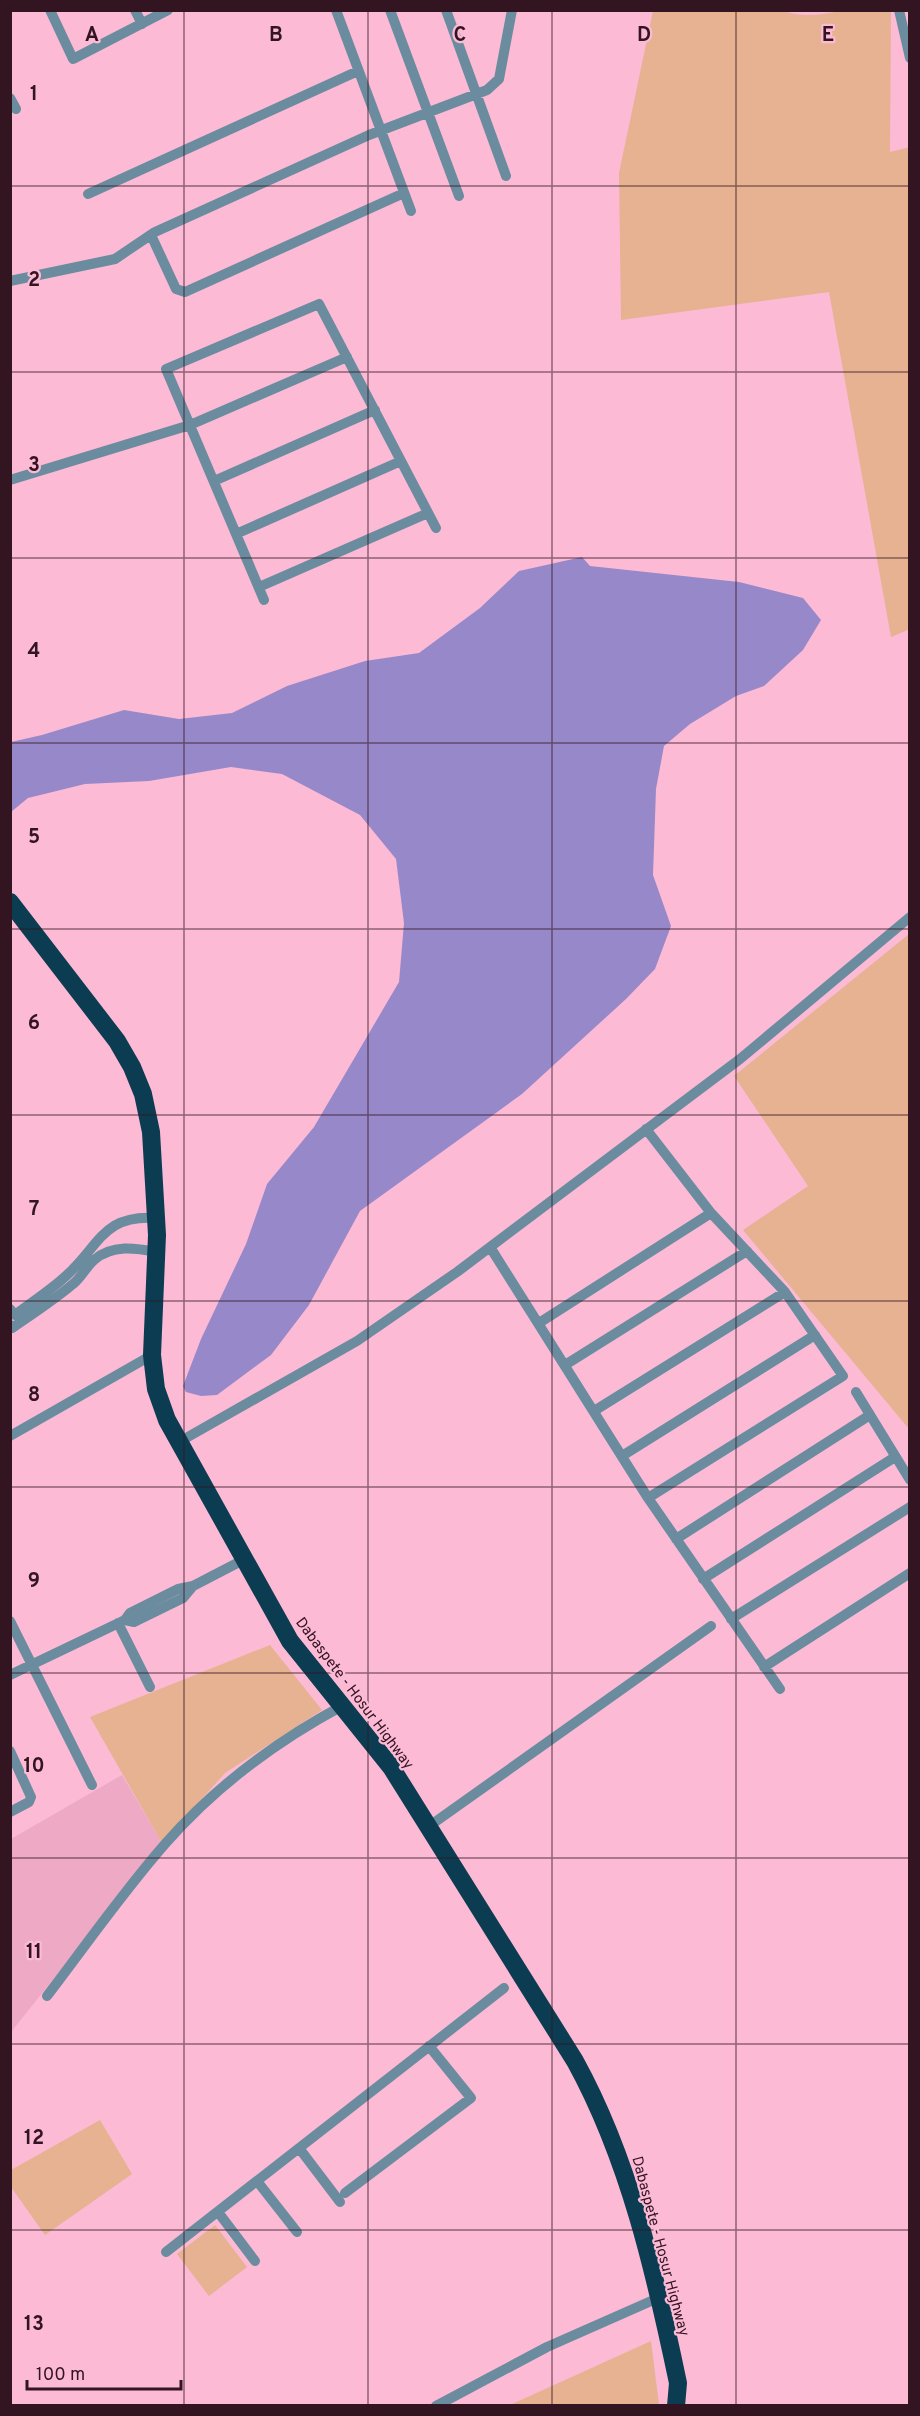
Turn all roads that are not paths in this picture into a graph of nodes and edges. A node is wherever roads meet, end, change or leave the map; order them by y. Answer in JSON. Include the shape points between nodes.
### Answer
{"nodes":[{"id":1,"x":50,"y":10,"type":"edge"},
{"id":2,"x":135,"y":10,"type":"edge"},
{"id":3,"x":168,"y":10,"type":"edge"},
{"id":4,"x":336,"y":10,"type":"edge"},
{"id":5,"x":390,"y":10,"type":"edge"},
{"id":6,"x":446,"y":10,"type":"edge"},
{"id":7,"x":512,"y":10,"type":"edge"},
{"id":8,"x":898,"y":10,"type":"edge"},
{"id":9,"x":141,"y":24,"type":"junction"},
{"id":10,"x":908,"y":39,"type":"edge"},
{"id":11,"x":909,"y":58,"type":"edge"},
{"id":12,"x":358,"y":71,"type":"junction"},
{"id":13,"x":477,"y":95,"type":"junction"},
{"id":14,"x":10,"y":98,"type":"edge"},
{"id":15,"x":16,"y":109,"type":"dead end"},
{"id":16,"x":428,"y":113,"type":"junction"},
{"id":17,"x":381,"y":131,"type":"junction"},
{"id":18,"x":506,"y":176,"type":"dead end"},
{"id":19,"x":404,"y":193,"type":"junction"},
{"id":20,"x":88,"y":194,"type":"dead end"},
{"id":21,"x":459,"y":196,"type":"dead end"},
{"id":22,"x":411,"y":211,"type":"dead end"},
{"id":23,"x":151,"y":234,"type":"junction"},
{"id":24,"x":10,"y":281,"type":"edge"},
{"id":25,"x":346,"y":357,"type":"junction"},
{"id":26,"x":375,"y":410,"type":"junction"},
{"id":27,"x":190,"y":425,"type":"junction"},
{"id":28,"x":401,"y":461,"type":"junction"},
{"id":29,"x":10,"y":480,"type":"edge"},
{"id":30,"x":214,"y":481,"type":"junction"},
{"id":31,"x":428,"y":513,"type":"junction"},
{"id":32,"x":436,"y":528,"type":"dead end"},
{"id":33,"x":236,"y":534,"type":"junction"},
{"id":34,"x":259,"y":587,"type":"junction"},
{"id":35,"x":264,"y":600,"type":"dead end"},
{"id":36,"x":10,"y":902,"type":"edge"},
{"id":37,"x":909,"y":916,"type":"edge"},
{"id":38,"x":646,"y":1129,"type":"junction"},
{"id":39,"x":711,"y":1213,"type":"junction"},
{"id":40,"x":157,"y":1218,"type":"junction"},
{"id":41,"x":490,"y":1247,"type":"junction"},
{"id":42,"x":747,"y":1251,"type":"junction"},
{"id":43,"x":157,"y":1252,"type":"junction"},
{"id":44,"x":785,"y":1292,"type":"junction"},
{"id":45,"x":10,"y":1309,"type":"edge"},
{"id":46,"x":539,"y":1323,"type":"junction"},
{"id":47,"x":10,"y":1325,"type":"edge"},
{"id":48,"x":815,"y":1335,"type":"junction"},
{"id":49,"x":152,"y":1355,"type":"junction"},
{"id":50,"x":565,"y":1365,"type":"junction"},
{"id":51,"x":856,"y":1392,"type":"dead end"},
{"id":52,"x":594,"y":1411,"type":"junction"},
{"id":53,"x":870,"y":1415,"type":"junction"},
{"id":54,"x":10,"y":1436,"type":"edge"},
{"id":55,"x":179,"y":1442,"type":"junction"},
{"id":56,"x":622,"y":1456,"type":"junction"},
{"id":57,"x":895,"y":1457,"type":"junction"},
{"id":58,"x":909,"y":1480,"type":"edge"},
{"id":59,"x":648,"y":1498,"type":"junction"},
{"id":60,"x":909,"y":1507,"type":"edge"},
{"id":61,"x":676,"y":1539,"type":"junction"},
{"id":62,"x":244,"y":1559,"type":"junction"},
{"id":63,"x":909,"y":1573,"type":"edge"},
{"id":64,"x":703,"y":1579,"type":"junction"},
{"id":65,"x":730,"y":1619,"type":"junction"},
{"id":66,"x":10,"y":1621,"type":"edge"},
{"id":67,"x":121,"y":1621,"type":"junction"},
{"id":68,"x":711,"y":1626,"type":"dead end"},
{"id":69,"x":32,"y":1665,"type":"junction"},
{"id":70,"x":764,"y":1667,"type":"junction"},
{"id":71,"x":10,"y":1675,"type":"edge"},
{"id":72,"x":150,"y":1687,"type":"dead end"},
{"id":73,"x":780,"y":1689,"type":"dead end"},
{"id":74,"x":342,"y":1706,"type":"junction"},
{"id":75,"x":10,"y":1751,"type":"edge"},
{"id":76,"x":92,"y":1785,"type":"dead end"},
{"id":77,"x":10,"y":1812,"type":"edge"},
{"id":78,"x":428,"y":1827,"type":"junction"},
{"id":79,"x":504,"y":1988,"type":"dead end"},
{"id":80,"x":47,"y":1996,"type":"dead end"},
{"id":81,"x":429,"y":2046,"type":"junction"},
{"id":82,"x":298,"y":2148,"type":"junction"},
{"id":83,"x":257,"y":2181,"type":"junction"},
{"id":84,"x":218,"y":2212,"type":"junction"},
{"id":85,"x":297,"y":2232,"type":"dead end"},
{"id":86,"x":166,"y":2252,"type":"dead end"},
{"id":87,"x":255,"y":2261,"type":"dead end"},
{"id":88,"x":658,"y":2298,"type":"junction"},
{"id":89,"x":436,"y":2406,"type":"edge"},
{"id":90,"x":676,"y":2406,"type":"edge"}],
"edges":[{"from":1,"to":9,"type":"street","via":[[73,58]]},
{"from":2,"to":9,"type":"street"},
{"from":3,"to":9,"type":"street"},
{"from":4,"to":12,"type":"street"},
{"from":5,"to":16,"type":"street"},
{"from":6,"to":13,"type":"street"},
{"from":7,"to":13,"type":"street","via":[[499,79],[495,86]]},
{"from":8,"to":10,"type":"street"},
{"from":10,"to":11,"type":"street"},
{"from":12,"to":17,"type":"street"},
{"from":12,"to":20,"type":"street"},
{"from":13,"to":16,"type":"street"},
{"from":13,"to":18,"type":"street"},
{"from":14,"to":15,"type":"street"},
{"from":16,"to":17,"type":"street"},
{"from":16,"to":21,"type":"street"},
{"from":17,"to":19,"type":"street"},
{"from":17,"to":23,"type":"street"},
{"from":19,"to":22,"type":"street"},
{"from":19,"to":23,"type":"street","via":[[184,292],[176,289]]},
{"from":23,"to":24,"type":"street","via":[[111,260]]},
{"from":25,"to":26,"type":"street"},
{"from":25,"to":27,"type":"street"},
{"from":25,"to":27,"type":"street","via":[[319,304],[166,369]]},
{"from":26,"to":28,"type":"street"},
{"from":26,"to":30,"type":"street"},
{"from":27,"to":29,"type":"street"},
{"from":27,"to":30,"type":"street"},
{"from":28,"to":31,"type":"street"},
{"from":28,"to":33,"type":"street"},
{"from":30,"to":33,"type":"street"},
{"from":31,"to":32,"type":"street"},
{"from":31,"to":34,"type":"street"},
{"from":33,"to":34,"type":"street"},
{"from":34,"to":35,"type":"street"},
{"from":36,"to":40,"type":"highway","name":"Dabaspete - Hosur Highway","via":[[117,1041],[132,1067],[151,1132]]},
{"from":37,"to":38,"type":"street","via":[[740,1059]]},
{"from":38,"to":39,"type":"street"},
{"from":38,"to":41,"type":"street"},
{"from":39,"to":42,"type":"street"},
{"from":39,"to":46,"type":"street"},
{"from":40,"to":43,"type":"highway","name":"Dabaspete - Hosur Highway"},
{"from":40,"to":45,"type":"street","via":[[137,1216],[119,1222],[94,1243],[67,1275],[15,1315]]},
{"from":41,"to":46,"type":"street"},
{"from":41,"to":55,"type":"street","via":[[357,1341]]},
{"from":42,"to":44,"type":"street"},
{"from":42,"to":50,"type":"street"},
{"from":43,"to":47,"type":"street","via":[[136,1248],[104,1254],[75,1283],[12,1328]]},
{"from":43,"to":49,"type":"highway","name":"Dabaspete - Hosur Highway"},
{"from":44,"to":48,"type":"street"},
{"from":44,"to":52,"type":"street"},
{"from":46,"to":50,"type":"street"},
{"from":48,"to":56,"type":"street"},
{"from":48,"to":59,"type":"street","via":[[843,1376]]},
{"from":49,"to":54,"type":"street"},
{"from":49,"to":55,"type":"highway","name":"Dabaspete - Hosur Highway","via":[[156,1389]]},
{"from":50,"to":52,"type":"street"},
{"from":51,"to":53,"type":"street"},
{"from":52,"to":56,"type":"street"},
{"from":53,"to":57,"type":"street"},
{"from":53,"to":61,"type":"street"},
{"from":55,"to":62,"type":"highway","name":"Dabaspete - Hosur Highway"},
{"from":56,"to":59,"type":"street"},
{"from":57,"to":58,"type":"street"},
{"from":57,"to":64,"type":"street"},
{"from":59,"to":61,"type":"street"},
{"from":60,"to":65,"type":"street"},
{"from":61,"to":64,"type":"street"},
{"from":62,"to":67,"type":"street","via":[[130,1612]]},
{"from":62,"to":74,"type":"highway","name":"Dabaspete - Hosur Highway","via":[[290,1641]]},
{"from":63,"to":70,"type":"street"},
{"from":64,"to":65,"type":"street"},
{"from":65,"to":70,"type":"street"},
{"from":66,"to":69,"type":"street"},
{"from":67,"to":69,"type":"street"},
{"from":67,"to":72,"type":"street"},
{"from":68,"to":78,"type":"street"},
{"from":69,"to":71,"type":"street"},
{"from":69,"to":76,"type":"street"},
{"from":70,"to":73,"type":"street"},
{"from":74,"to":78,"type":"highway","name":"Dabaspete - Hosur Highway","via":[[391,1767]]},
{"from":74,"to":80,"type":"street","via":[[245,1769],[196,1812],[166,1843]]},
{"from":75,"to":77,"type":"street","via":[[31,1797]]},
{"from":78,"to":88,"type":"highway","name":"Dabaspete - Hosur Highway","via":[[595,2097],[632,2197]]},
{"from":79,"to":81,"type":"street"},
{"from":81,"to":82,"type":"street"},
{"from":81,"to":82,"type":"street","via":[[471,2098],[343,2197]]},
{"from":82,"to":83,"type":"street"},
{"from":83,"to":84,"type":"street"},
{"from":83,"to":85,"type":"street"},
{"from":84,"to":86,"type":"street"},
{"from":84,"to":87,"type":"street"},
{"from":88,"to":89,"type":"street","via":[[547,2348]]},
{"from":88,"to":90,"type":"highway","name":"Dabaspete - Hosur Highway","via":[[678,2383]]}]}
